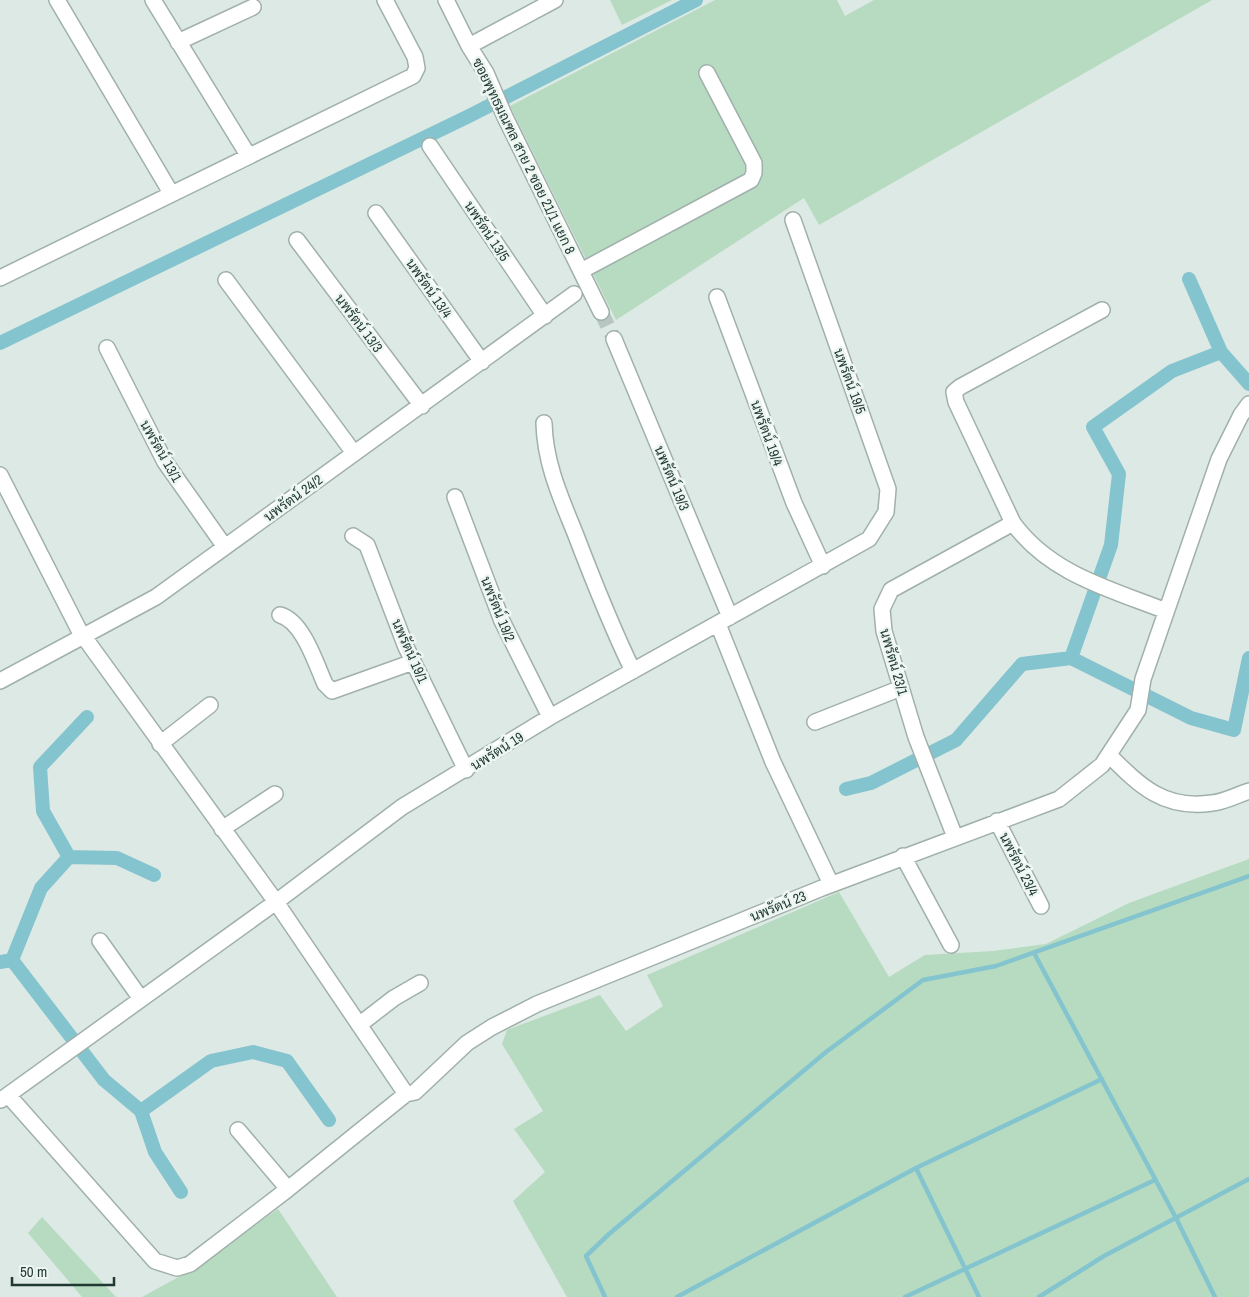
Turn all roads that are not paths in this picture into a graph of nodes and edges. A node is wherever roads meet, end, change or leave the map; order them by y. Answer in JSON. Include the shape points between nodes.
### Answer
{"nodes":[{"id":1,"x":57,"y":0,"type":"edge"},
{"id":2,"x":153,"y":0,"type":"edge"},
{"id":3,"x":385,"y":0,"type":"edge"},
{"id":4,"x":446,"y":0,"type":"edge"},
{"id":5,"x":555,"y":0,"type":"edge"},
{"id":6,"x":253,"y":7,"type":"dead end"},
{"id":7,"x":178,"y":42,"type":"junction"},
{"id":8,"x":469,"y":46,"type":"junction"},
{"id":9,"x":707,"y":74,"type":"dead end"},
{"id":10,"x":430,"y":146,"type":"dead end"},
{"id":11,"x":248,"y":155,"type":"junction"},
{"id":12,"x":171,"y":193,"type":"junction"},
{"id":13,"x":376,"y":213,"type":"dead end"},
{"id":14,"x":793,"y":220,"type":"dead end"},
{"id":15,"x":297,"y":240,"type":"dead end"},
{"id":16,"x":581,"y":270,"type":"junction"},
{"id":17,"x":0,"y":278,"type":"edge"},
{"id":18,"x":226,"y":280,"type":"dead end"},
{"id":19,"x":574,"y":294,"type":"dead end"},
{"id":20,"x":717,"y":297,"type":"dead end"},
{"id":21,"x":1102,"y":310,"type":"dead end"},
{"id":22,"x":601,"y":312,"type":"tunnel mouth"},
{"id":23,"x":545,"y":316,"type":"junction"},
{"id":24,"x":614,"y":339,"type":"tunnel mouth"},
{"id":25,"x":107,"y":348,"type":"dead end"},
{"id":26,"x":482,"y":362,"type":"junction"},
{"id":27,"x":422,"y":406,"type":"junction"},
{"id":28,"x":1245,"y":410,"type":"edge"},
{"id":29,"x":544,"y":422,"type":"dead end"},
{"id":30,"x":354,"y":453,"type":"junction"},
{"id":31,"x":0,"y":475,"type":"edge"},
{"id":32,"x":455,"y":497,"type":"dead end"},
{"id":33,"x":1013,"y":523,"type":"junction"},
{"id":34,"x":354,"y":536,"type":"dead end"},
{"id":35,"x":869,"y":539,"type":"joint"},
{"id":36,"x":225,"y":547,"type":"junction"},
{"id":37,"x":823,"y":566,"type":"junction"},
{"id":38,"x":1166,"y":611,"type":"junction"},
{"id":39,"x":280,"y":615,"type":"dead end"},
{"id":40,"x":724,"y":621,"type":"junction"},
{"id":41,"x":84,"y":635,"type":"junction"},
{"id":42,"x":413,"y":662,"type":"junction"},
{"id":43,"x":633,"y":671,"type":"junction"},
{"id":44,"x":0,"y":681,"type":"edge"},
{"id":45,"x":901,"y":688,"type":"junction"},
{"id":46,"x":210,"y":705,"type":"dead end"},
{"id":47,"x":550,"y":717,"type":"junction"},
{"id":48,"x":815,"y":722,"type":"dead end"},
{"id":49,"x":160,"y":744,"type":"junction"},
{"id":50,"x":1109,"y":755,"type":"junction"},
{"id":51,"x":466,"y":770,"type":"junction"},
{"id":52,"x":1249,"y":792,"type":"edge"},
{"id":53,"x":275,"y":794,"type":"dead end"},
{"id":54,"x":997,"y":821,"type":"junction"},
{"id":55,"x":222,"y":829,"type":"junction"},
{"id":56,"x":955,"y":837,"type":"junction"},
{"id":57,"x":903,"y":856,"type":"junction"},
{"id":58,"x":831,"y":884,"type":"junction"},
{"id":59,"x":276,"y":902,"type":"junction"},
{"id":60,"x":1041,"y":906,"type":"dead end"},
{"id":61,"x":100,"y":941,"type":"dead end"},
{"id":62,"x":951,"y":945,"type":"dead end"},
{"id":63,"x":420,"y":983,"type":"dead end"},
{"id":64,"x":141,"y":998,"type":"junction"},
{"id":65,"x":359,"y":1026,"type":"junction"},
{"id":66,"x":406,"y":1094,"type":"junction"},
{"id":67,"x":4,"y":1098,"type":"edge"},
{"id":68,"x":238,"y":1130,"type":"dead end"},
{"id":69,"x":288,"y":1189,"type":"junction"}],
"edges":[{"from":1,"to":12,"type":"street"},
{"from":2,"to":7,"type":"street"},
{"from":3,"to":11,"type":"street","via":[[415,58],[418,68],[413,76]]},
{"from":4,"to":8,"type":"street","name":"ซอยพุทธมณฑล สาย 2 ซอย 21/1 แยก 8"},
{"from":5,"to":8,"type":"street"},
{"from":6,"to":7,"type":"street"},
{"from":7,"to":11,"type":"street"},
{"from":8,"to":16,"type":"street","name":"ซอยพุทธมณฑล สาย 2 ซอย 21/1 แยก 8","via":[[486,73]]},
{"from":9,"to":16,"type":"street","via":[[754,163],[751,180]]},
{"from":10,"to":23,"type":"street","name":"นพรัตน์ 13/5"},
{"from":11,"to":12,"type":"street"},
{"from":12,"to":17,"type":"street"},
{"from":13,"to":26,"type":"street","name":"นพรัตน์ 13/4"},
{"from":14,"to":35,"type":"street","name":"นพรัตน์ 19/5","via":[[888,489],[886,512]]},
{"from":15,"to":27,"type":"street","name":"นพรัตน์ 13/3"},
{"from":16,"to":22,"type":"street","name":"ซอยพุทธมณฑล สาย 2 ซอย 21/1 แยก 8"},
{"from":18,"to":30,"type":"street"},
{"from":19,"to":23,"type":"street","name":"นพรัตน์ 24/2"},
{"from":20,"to":37,"type":"street","name":"นพรัตน์ 19/4","via":[[794,504]]},
{"from":21,"to":33,"type":"street","via":[[954,392]]},
{"from":23,"to":26,"type":"street","name":"นพรัตน์ 24/2"},
{"from":24,"to":40,"type":"street","name":"นพรัตน์ 19/3"},
{"from":25,"to":36,"type":"street","name":"นพรัตน์ 13/1","via":[[165,462]]},
{"from":26,"to":27,"type":"street","name":"นพรัตน์ 24/2"},
{"from":27,"to":30,"type":"street","name":"นพรัตน์ 24/2"},
{"from":28,"to":38,"type":"street","via":[[1220,459]]},
{"from":29,"to":43,"type":"street","via":[[545,448],[552,473],[606,615]]},
{"from":30,"to":36,"type":"street","name":"นพรัตน์ 24/2"},
{"from":31,"to":41,"type":"street"},
{"from":32,"to":47,"type":"street","name":"นพรัตน์ 19/2","via":[[502,621]]},
{"from":33,"to":38,"type":"street","via":[[1042,555],[1075,576]]},
{"from":33,"to":45,"type":"street","name":"นพรัตน์ 23/1","via":[[891,590],[882,609],[884,632]]},
{"from":34,"to":42,"type":"street","name":"นพรัตน์ 19/1","via":[[368,544]]},
{"from":35,"to":37,"type":"street","name":"นพรัตน์ 19"},
{"from":36,"to":41,"type":"street","name":"นพรัตน์ 24/2","via":[[156,597]]},
{"from":37,"to":40,"type":"street","name":"นพรัตน์ 19"},
{"from":38,"to":50,"type":"street","name":"นพรัตน์ 23","via":[[1143,678],[1138,710]]},
{"from":39,"to":42,"type":"street","via":[[290,618],[298,626],[325,684],[332,691]]},
{"from":40,"to":43,"type":"street","name":"นพรัตน์ 19"},
{"from":40,"to":58,"type":"street","name":"นพรัตน์ 19/3","via":[[773,762]]},
{"from":41,"to":44,"type":"street","name":"นพรัตน์ 24/2"},
{"from":41,"to":49,"type":"street"},
{"from":42,"to":51,"type":"street","name":"นพรัตน์ 19/1"},
{"from":43,"to":47,"type":"street","name":"นพรัตน์ 19"},
{"from":45,"to":48,"type":"street"},
{"from":45,"to":56,"type":"street","name":"นพรัตน์ 23/1","via":[[929,773]]},
{"from":46,"to":49,"type":"street"},
{"from":47,"to":51,"type":"street","name":"นพรัตน์ 19"},
{"from":49,"to":55,"type":"street"},
{"from":50,"to":52,"type":"street","via":[[1156,796],[1186,805],[1214,803]]},
{"from":50,"to":54,"type":"street","name":"นพรัตน์ 23","via":[[1102,765],[1059,799]]},
{"from":51,"to":59,"type":"street","name":"นพรัตน์ 19","via":[[385,818]]},
{"from":53,"to":55,"type":"street"},
{"from":54,"to":56,"type":"street","name":"นพรัตน์ 23"},
{"from":54,"to":60,"type":"street","name":"นพรัตน์ 23/4"},
{"from":55,"to":59,"type":"street"},
{"from":56,"to":57,"type":"street","name":"นพรัตน์ 23"},
{"from":57,"to":58,"type":"street","name":"นพรัตน์ 23"},
{"from":57,"to":62,"type":"street"},
{"from":58,"to":66,"type":"street","name":"นพรัตน์ 23","via":[[537,1004],[467,1043],[415,1092]]},
{"from":59,"to":64,"type":"street","name":"นพรัตน์ 19"},
{"from":59,"to":65,"type":"street"},
{"from":61,"to":64,"type":"street"},
{"from":63,"to":65,"type":"street","via":[[394,998]]},
{"from":64,"to":67,"type":"street","name":"นพรัตน์ 19"},
{"from":65,"to":66,"type":"street"},
{"from":66,"to":69,"type":"street","name":"นพรัตน์ 23"},
{"from":67,"to":69,"type":"street","name":"นพรัตน์ 23","via":[[155,1261],[168,1267],[190,1264]]},
{"from":68,"to":69,"type":"street"}]}
